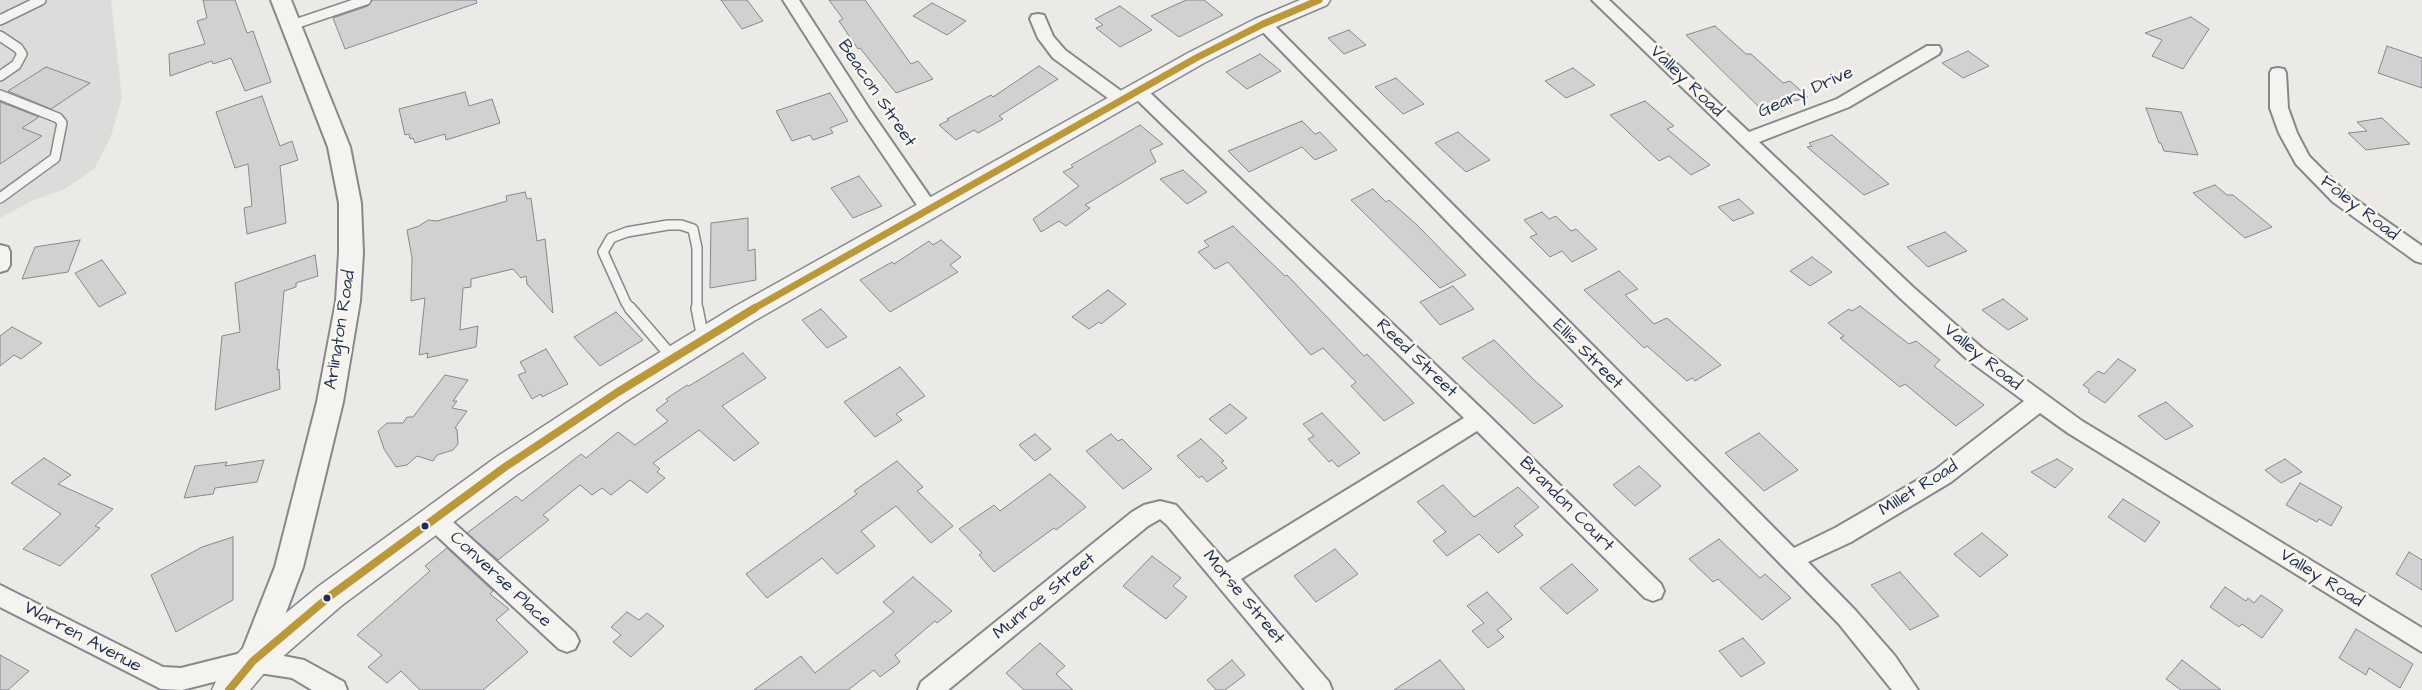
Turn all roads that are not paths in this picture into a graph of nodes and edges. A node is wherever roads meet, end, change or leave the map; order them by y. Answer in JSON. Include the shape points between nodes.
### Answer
{"nodes":[{"id":1,"x":41,"y":0,"type":"edge"},
{"id":2,"x":281,"y":0,"type":"edge"},
{"id":3,"x":366,"y":0,"type":"edge"},
{"id":4,"x":791,"y":0,"type":"edge"},
{"id":5,"x":1600,"y":0,"type":"edge"},
{"id":6,"x":1307,"y":2,"type":"edge"},
{"id":7,"x":1038,"y":19,"type":"dead end"},
{"id":8,"x":0,"y":20,"type":"edge"},
{"id":9,"x":1263,"y":24,"type":"junction"},
{"id":10,"x":292,"y":25,"type":"junction"},
{"id":11,"x":0,"y":36,"type":"edge"},
{"id":12,"x":1933,"y":50,"type":"dead end"},
{"id":13,"x":2278,"y":73,"type":"dead end"},
{"id":14,"x":0,"y":76,"type":"edge"},
{"id":15,"x":0,"y":95,"type":"edge"},
{"id":16,"x":1130,"y":95,"type":"junction"},
{"id":17,"x":1747,"y":140,"type":"junction"},
{"id":18,"x":0,"y":198,"type":"edge"},
{"id":19,"x":929,"y":209,"type":"junction"},
{"id":20,"x":2422,"y":256,"type":"edge"},
{"id":21,"x":703,"y":339,"type":"junction"},
{"id":22,"x":673,"y":359,"type":"junction"},
{"id":23,"x":2038,"y":402,"type":"junction"},
{"id":24,"x":1479,"y":419,"type":"junction"},
{"id":25,"x":1162,"y":510,"type":"joint"},
{"id":26,"x":434,"y":519,"type":"junction"},
{"id":27,"x":1791,"y":560,"type":"junction"},
{"id":28,"x":1225,"y":577,"type":"junction"},
{"id":29,"x":1653,"y":591,"type":"dead end"},
{"id":30,"x":0,"y":595,"type":"edge"},
{"id":31,"x":567,"y":641,"type":"dead end"},
{"id":32,"x":2422,"y":641,"type":"edge"},
{"id":33,"x":253,"y":662,"type":"junction"},
{"id":34,"x":321,"y":687,"type":"edge"},
{"id":35,"x":229,"y":690,"type":"edge"},
{"id":36,"x":930,"y":690,"type":"edge"},
{"id":37,"x":1320,"y":690,"type":"edge"},
{"id":38,"x":1906,"y":690,"type":"edge"}],
"edges":[{"from":1,"to":8,"type":"lane"},
{"from":2,"to":10,"type":"street","name":"Arlington Road"},
{"from":3,"to":10,"type":"lane"},
{"from":4,"to":19,"type":"street","name":"Beacon Street"},
{"from":5,"to":17,"type":"street","name":"Valley Road"},
{"from":6,"to":9,"type":"main road"},
{"from":7,"to":16,"type":"street","name":"Reed Street","via":[[1046,38],[1059,54]]},
{"from":9,"to":16,"type":"main road"},
{"from":9,"to":27,"type":"street","name":"Ellis Street"},
{"from":10,"to":33,"type":"street","name":"Arlington Road","via":[[342,158],[351,227],[350,280],[332,393],[289,567]]},
{"from":11,"to":14,"type":"lane","via":[[22,54],[19,61]]},
{"from":12,"to":17,"type":"street","name":"Geary Drive","via":[[1843,103]]},
{"from":13,"to":20,"type":"street","name":"Foley Road","via":[[2279,108],[2302,160],[2339,197]]},
{"from":15,"to":18,"type":"lane","via":[[58,118],[62,123],[56,158]]},
{"from":16,"to":19,"type":"main road"},
{"from":16,"to":24,"type":"street","name":"Reed Street"},
{"from":17,"to":23,"type":"street","name":"Valley Road","via":[[1944,328]]},
{"from":19,"to":21,"type":"main road"},
{"from":21,"to":22,"type":"main road"},
{"from":21,"to":22,"type":"lane","via":[[697,313],[697,248],[692,229],[668,225],[611,238],[603,252],[626,302]]},
{"from":22,"to":26,"type":"main road","via":[[551,436]]},
{"from":23,"to":27,"type":"street","name":"Millet Road","via":[[1942,476],[1843,535]]},
{"from":23,"to":32,"type":"street","name":"Valley Road"},
{"from":24,"to":28,"type":"street"},
{"from":24,"to":29,"type":"street","name":"Brandon Court"},
{"from":25,"to":28,"type":"street","name":"Morse Street","via":[[1175,518]]},
{"from":25,"to":36,"type":"street","name":"Munroe Street","via":[[1140,519]]},
{"from":26,"to":31,"type":"street","name":"Converse Place"},
{"from":26,"to":33,"type":"main road","via":[[316,608]]},
{"from":27,"to":38,"type":"street","name":"Ellis Street","via":[[1848,617]]},
{"from":28,"to":37,"type":"street","name":"Morse Street"},
{"from":30,"to":33,"type":"street","name":"Warren Avenue","via":[[161,678],[181,679]]},
{"from":33,"to":34,"type":"street","name":"Warren Avenue","via":[[290,666]]},
{"from":33,"to":35,"type":"main road"}]}
